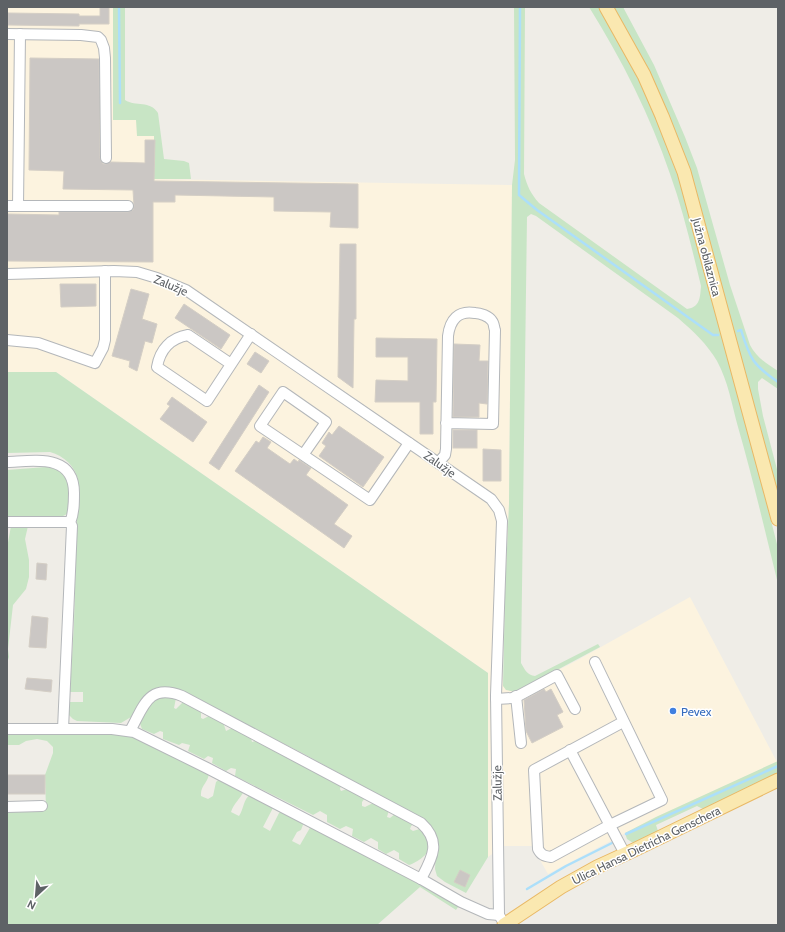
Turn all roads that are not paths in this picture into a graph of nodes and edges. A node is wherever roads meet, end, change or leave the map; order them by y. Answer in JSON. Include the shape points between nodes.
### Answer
{"nodes":[{"id":1,"x":606,"y":7,"type":"edge"},
{"id":2,"x":7,"y":34,"type":"edge"},
{"id":3,"x":20,"y":34,"type":"junction"},
{"id":4,"x":106,"y":158,"type":"dead end"},
{"id":5,"x":7,"y":206,"type":"edge"},
{"id":6,"x":18,"y":206,"type":"junction"},
{"id":7,"x":128,"y":206,"type":"dead end"},
{"id":8,"x":105,"y":271,"type":"junction"},
{"id":9,"x":7,"y":274,"type":"edge"},
{"id":10,"x":251,"y":334,"type":"junction"},
{"id":11,"x":7,"y":340,"type":"edge"},
{"id":12,"x":231,"y":364,"type":"junction"},
{"id":13,"x":446,"y":423,"type":"junction"},
{"id":14,"x":409,"y":443,"type":"junction"},
{"id":15,"x":304,"y":455,"type":"junction"},
{"id":16,"x":7,"y":462,"type":"edge"},
{"id":17,"x":438,"y":463,"type":"junction"},
{"id":18,"x":778,"y":519,"type":"edge"},
{"id":19,"x":7,"y":522,"type":"edge"},
{"id":20,"x":70,"y":523,"type":"junction"},
{"id":21,"x":595,"y":662,"type":"dead end"},
{"id":22,"x":516,"y":696,"type":"junction"},
{"id":23,"x":496,"y":699,"type":"junction"},
{"id":24,"x":575,"y":709,"type":"dead end"},
{"id":25,"x":623,"y":722,"type":"junction"},
{"id":26,"x":62,"y":729,"type":"junction"},
{"id":27,"x":7,"y":730,"type":"edge"},
{"id":28,"x":130,"y":731,"type":"junction"},
{"id":29,"x":521,"y":743,"type":"dead end"},
{"id":30,"x":570,"y":750,"type":"junction"},
{"id":31,"x":776,"y":782,"type":"edge"},
{"id":32,"x":42,"y":806,"type":"dead end"},
{"id":33,"x":7,"y":807,"type":"edge"},
{"id":34,"x":610,"y":825,"type":"junction"},
{"id":35,"x":625,"y":854,"type":"junction"},
{"id":36,"x":421,"y":879,"type":"junction"},
{"id":37,"x":503,"y":922,"type":"edge"}],
"edges":[{"from":1,"to":18,"type":"main road","name":"Južna obilaznica","via":[[644,75],[684,172]]},
{"from":2,"to":3,"type":"street"},
{"from":3,"to":4,"type":"street","via":[[81,35],[98,37],[101,40],[105,58]]},
{"from":3,"to":6,"type":"street"},
{"from":5,"to":6,"type":"street"},
{"from":6,"to":7,"type":"street"},
{"from":8,"to":9,"type":"street","name":"Zalužje"},
{"from":8,"to":10,"type":"street","name":"Zalužje","via":[[137,272],[186,290]]},
{"from":8,"to":11,"type":"street","via":[[105,340],[95,363],[38,343]]},
{"from":10,"to":12,"type":"street"},
{"from":10,"to":14,"type":"street","name":"Zalužje"},
{"from":12,"to":12,"type":"street","via":[[207,401],[157,367],[158,358],[164,350],[178,337],[188,335]]},
{"from":13,"to":13,"type":"street","via":[[448,329],[458,315],[466,312],[481,313],[492,321],[495,330],[493,424]]},
{"from":13,"to":17,"type":"street","via":[[445,455]]},
{"from":14,"to":15,"type":"street","via":[[370,500]]},
{"from":14,"to":17,"type":"street","name":"Zalužje"},
{"from":15,"to":15,"type":"street","via":[[260,426],[283,392],[326,422]]},
{"from":16,"to":20,"type":"street","via":[[48,461],[64,468],[72,479],[74,490],[74,510]]},
{"from":17,"to":23,"type":"street","name":"Zalužje","via":[[491,499],[499,510],[502,521]]},
{"from":19,"to":20,"type":"street"},
{"from":20,"to":26,"type":"street","via":[[72,526]]},
{"from":21,"to":25,"type":"street"},
{"from":22,"to":23,"type":"street"},
{"from":22,"to":24,"type":"street","via":[[557,675]]},
{"from":22,"to":29,"type":"street"},
{"from":23,"to":37,"type":"street","name":"Zalužje"},
{"from":25,"to":30,"type":"street"},
{"from":25,"to":34,"type":"street","via":[[662,800]]},
{"from":26,"to":27,"type":"street"},
{"from":26,"to":28,"type":"street"},
{"from":28,"to":36,"type":"street"},
{"from":28,"to":36,"type":"street","via":[[145,704],[157,692],[165,691],[182,696],[421,823],[434,845]]},
{"from":30,"to":34,"type":"street"},
{"from":30,"to":34,"type":"street","via":[[534,770],[540,853],[551,857]]},
{"from":31,"to":35,"type":"main road","name":"Ulica Hansa Dietricha Genschera"},
{"from":32,"to":33,"type":"street"},
{"from":34,"to":35,"type":"street"},
{"from":35,"to":37,"type":"main road","name":"Ulica Hansa Dietricha Genschera","via":[[561,887]]},
{"from":36,"to":37,"type":"street"}]}
